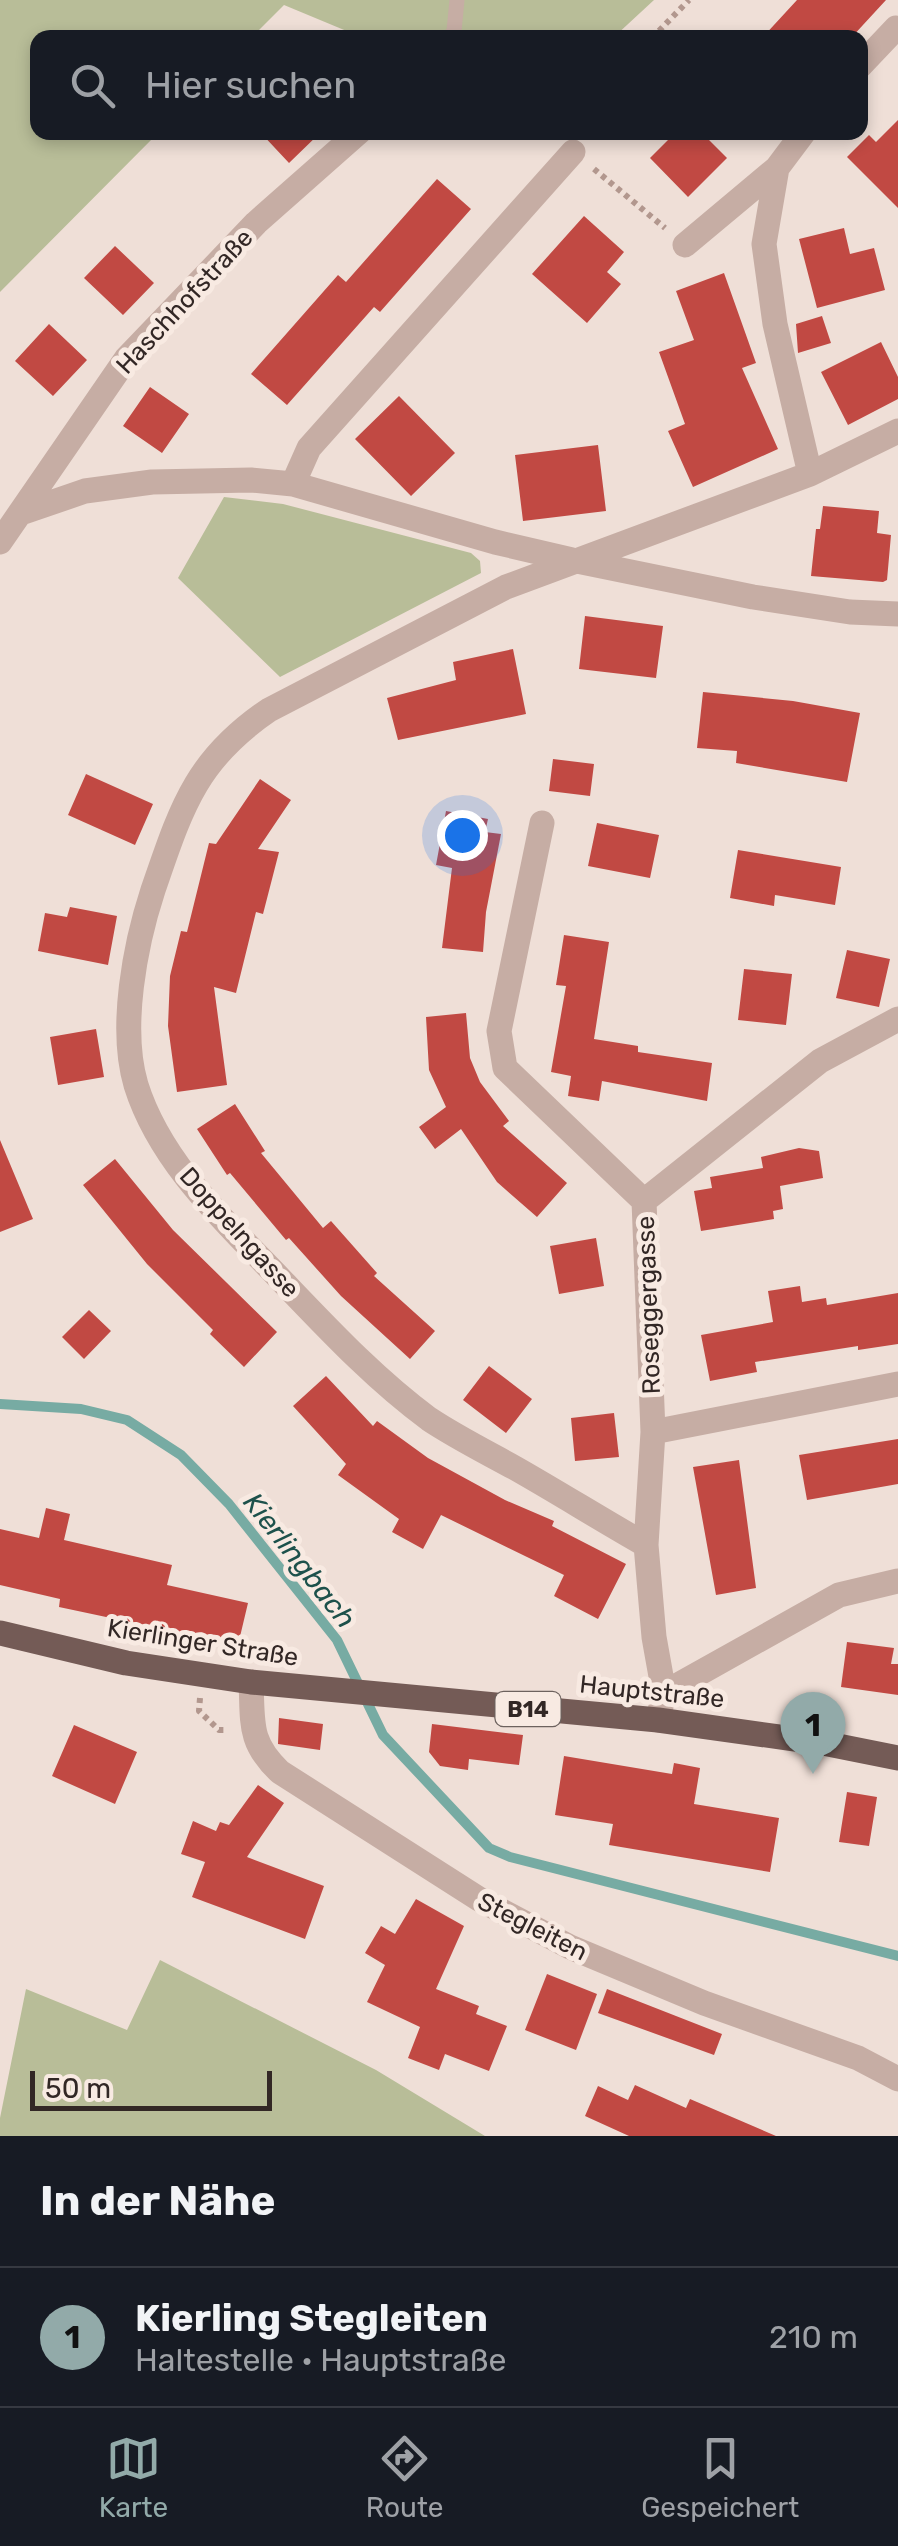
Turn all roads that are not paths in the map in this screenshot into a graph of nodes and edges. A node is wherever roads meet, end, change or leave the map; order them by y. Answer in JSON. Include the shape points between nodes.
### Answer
{"nodes":[{"id":1,"x":457,"y":0,"type":"edge"},
{"id":2,"x":896,"y":28,"type":"edge"},
{"id":3,"x":454,"y":30,"type":"edge"},
{"id":4,"x":868,"y":58,"type":"edge"},
{"id":5,"x":350,"y":140,"type":"edge"},
{"id":6,"x":798,"y":140,"type":"edge"},
{"id":7,"x":574,"y":152,"type":"road end"},
{"id":8,"x":777,"y":168,"type":"junction"},
{"id":9,"x":685,"y":244,"type":"road end"},
{"id":10,"x":898,"y":431,"type":"edge"},
{"id":11,"x":810,"y":474,"type":"junction"},
{"id":12,"x":292,"y":484,"type":"junction"},
{"id":13,"x":21,"y":513,"type":"junction"},
{"id":14,"x":0,"y":542,"type":"edge"},
{"id":15,"x":572,"y":560,"type":"junction"},
{"id":16,"x":898,"y":614,"type":"edge"},
{"id":17,"x":542,"y":823,"type":"dead end"},
{"id":18,"x":898,"y":1019,"type":"edge"},
{"id":19,"x":644,"y":1201,"type":"junction"},
{"id":20,"x":898,"y":1384,"type":"edge"},
{"id":21,"x":654,"y":1432,"type":"junction"},
{"id":22,"x":646,"y":1545,"type":"junction"},
{"id":23,"x":898,"y":1581,"type":"edge"},
{"id":24,"x":0,"y":1632,"type":"edge"},
{"id":25,"x":251,"y":1682,"type":"junction"},
{"id":26,"x":664,"y":1693,"type":"junction"},
{"id":27,"x":399,"y":1696,"type":"joint"},
{"id":28,"x":658,"y":1720,"type":"junction"},
{"id":29,"x":898,"y":1758,"type":"edge"},
{"id":30,"x":898,"y":2079,"type":"edge"}],
"edges":[{"from":1,"to":3,"type":"lane"},
{"from":2,"to":4,"type":"street"},
{"from":5,"to":13,"type":"street","name":"Haschhofstraße","via":[[256,223],[126,358]]},
{"from":6,"to":8,"type":"street"},
{"from":7,"to":12,"type":"street","via":[[309,448]]},
{"from":8,"to":9,"type":"street"},
{"from":8,"to":11,"type":"street","via":[[764,244]]},
{"from":10,"to":11,"type":"street","name":"Doppelngasse"},
{"from":11,"to":15,"type":"street","name":"Doppelngasse"},
{"from":12,"to":13,"type":"street","via":[[152,482],[85,491]]},
{"from":12,"to":15,"type":"street"},
{"from":13,"to":14,"type":"street","name":"Haschhofstraße"},
{"from":15,"to":16,"type":"street","via":[[753,596]]},
{"from":15,"to":22,"type":"street","name":"Doppelngasse","via":[[506,587],[270,710],[210,762],[183,805],[144,919],[131,1058],[143,1103],[185,1175],[368,1368],[430,1419]]},
{"from":17,"to":19,"type":"street","via":[[499,1031],[505,1068]]},
{"from":18,"to":19,"type":"street","name":"Roseggergasse","via":[[820,1060]]},
{"from":19,"to":21,"type":"street","name":"Roseggergasse"},
{"from":20,"to":21,"type":"street"},
{"from":21,"to":22,"type":"street","name":"Roseggergasse"},
{"from":22,"to":26,"type":"street","name":"Roseggergasse"},
{"from":23,"to":26,"type":"street","via":[[839,1595]]},
{"from":24,"to":25,"type":"main road","name":"Kierlinger Straße","number":"B14","via":[[126,1664]]},
{"from":25,"to":27,"type":"main road","name":"Kierlinger Straße","number":"B14"},
{"from":25,"to":30,"type":"street","name":"Stegleiten","via":[[253,1729],[271,1764],[480,1900],[570,1947]]},
{"from":26,"to":28,"type":"street","name":"Roseggergasse"},
{"from":27,"to":28,"type":"main road","name":"Hauptstraße","number":"B14"},
{"from":28,"to":29,"type":"main road","name":"Hauptstraße","number":"B14"}]}
